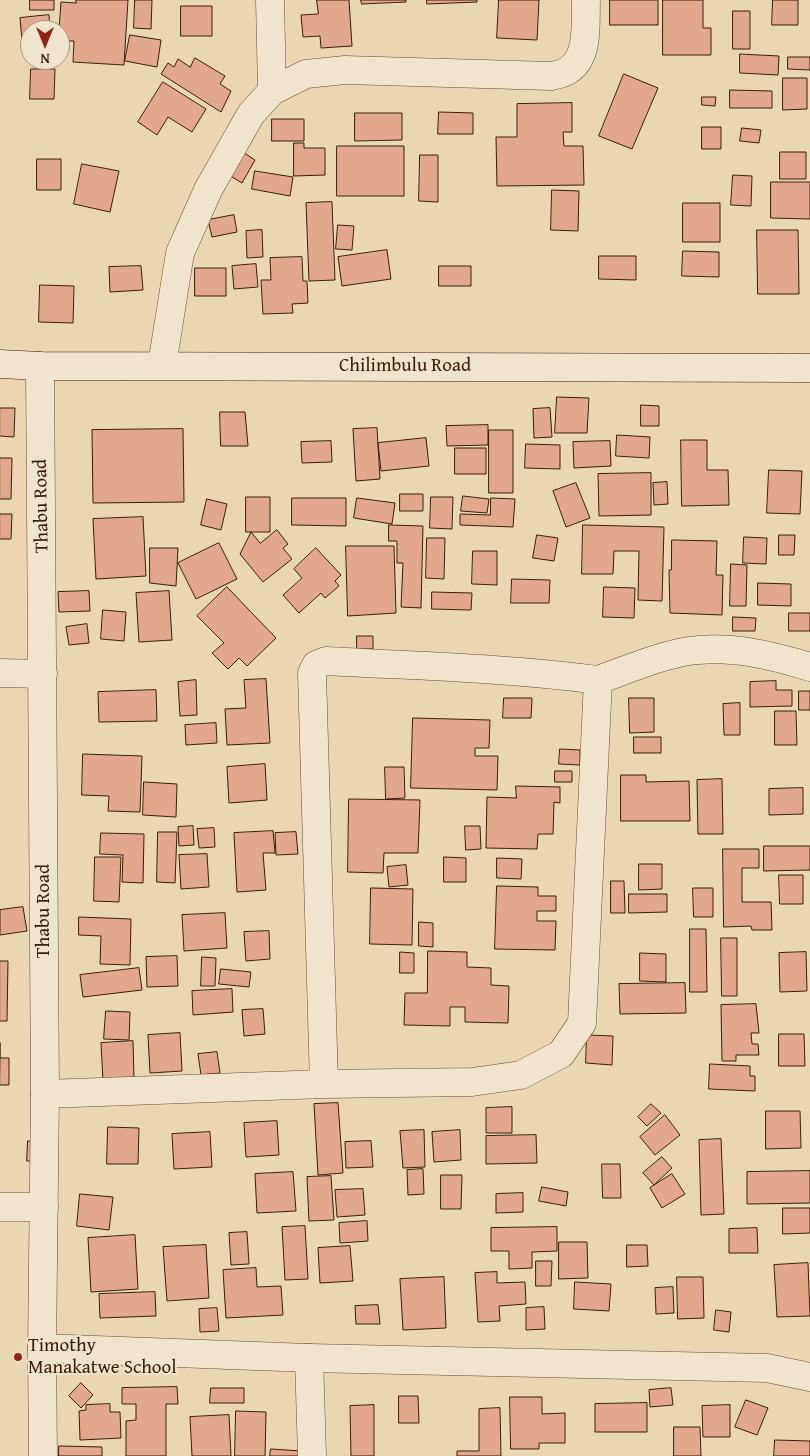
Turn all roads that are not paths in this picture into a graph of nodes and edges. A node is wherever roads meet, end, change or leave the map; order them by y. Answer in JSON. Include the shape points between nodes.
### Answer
{"nodes":[{"id":1,"x":270,"y":0,"type":"edge"},
{"id":2,"x":586,"y":0,"type":"edge"},
{"id":3,"x":272,"y":91,"type":"junction"},
{"id":4,"x":0,"y":364,"type":"edge"},
{"id":5,"x":162,"y":365,"type":"junction"},
{"id":6,"x":40,"y":366,"type":"junction"},
{"id":7,"x":810,"y":368,"type":"edge"},
{"id":8,"x":810,"y":667,"type":"edge"},
{"id":9,"x":0,"y":673,"type":"edge"},
{"id":10,"x":43,"y":674,"type":"junction"},
{"id":11,"x":598,"y":680,"type":"junction"},
{"id":12,"x":324,"y":1084,"type":"junction"},
{"id":13,"x":45,"y":1094,"type":"junction"},
{"id":14,"x":0,"y":1207,"type":"edge"},
{"id":15,"x":44,"y":1207,"type":"junction"},
{"id":16,"x":42,"y":1348,"type":"junction"},
{"id":17,"x":309,"y":1358,"type":"junction"},
{"id":18,"x":810,"y":1377,"type":"edge"},
{"id":19,"x":43,"y":1456,"type":"edge"},
{"id":20,"x":312,"y":1456,"type":"edge"}],
"edges":[{"from":1,"to":3,"type":"street"},
{"from":2,"to":3,"type":"street","via":[[585,40],[578,60],[567,71],[551,76],[344,70],[306,74]]},
{"from":3,"to":5,"type":"street","via":[[251,114],[208,190],[180,253]]},
{"from":4,"to":6,"type":"street","name":"Chilimbulu Road"},
{"from":5,"to":6,"type":"street","name":"Chilimbulu Road"},
{"from":5,"to":7,"type":"street","name":"Chilimbulu Road"},
{"from":6,"to":10,"type":"street","name":"Thabu Road"},
{"from":8,"to":11,"type":"street","via":[[775,656],[738,650],[690,651]]},
{"from":9,"to":10,"type":"street"},
{"from":10,"to":13,"type":"street","name":"Thabu Road"},
{"from":11,"to":12,"type":"street","via":[[582,1023],[561,1054],[521,1075],[472,1082]]},
{"from":11,"to":12,"type":"street","via":[[477,668],[326,661],[316,665],[312,673]]},
{"from":12,"to":13,"type":"street"},
{"from":13,"to":15,"type":"street","name":"Thabu Road"},
{"from":14,"to":15,"type":"street"},
{"from":15,"to":16,"type":"street","name":"Thabu Road"},
{"from":16,"to":17,"type":"street"},
{"from":16,"to":19,"type":"street","name":"Thabu Road"},
{"from":17,"to":18,"type":"street","via":[[767,1368]]},
{"from":17,"to":20,"type":"street"}]}
